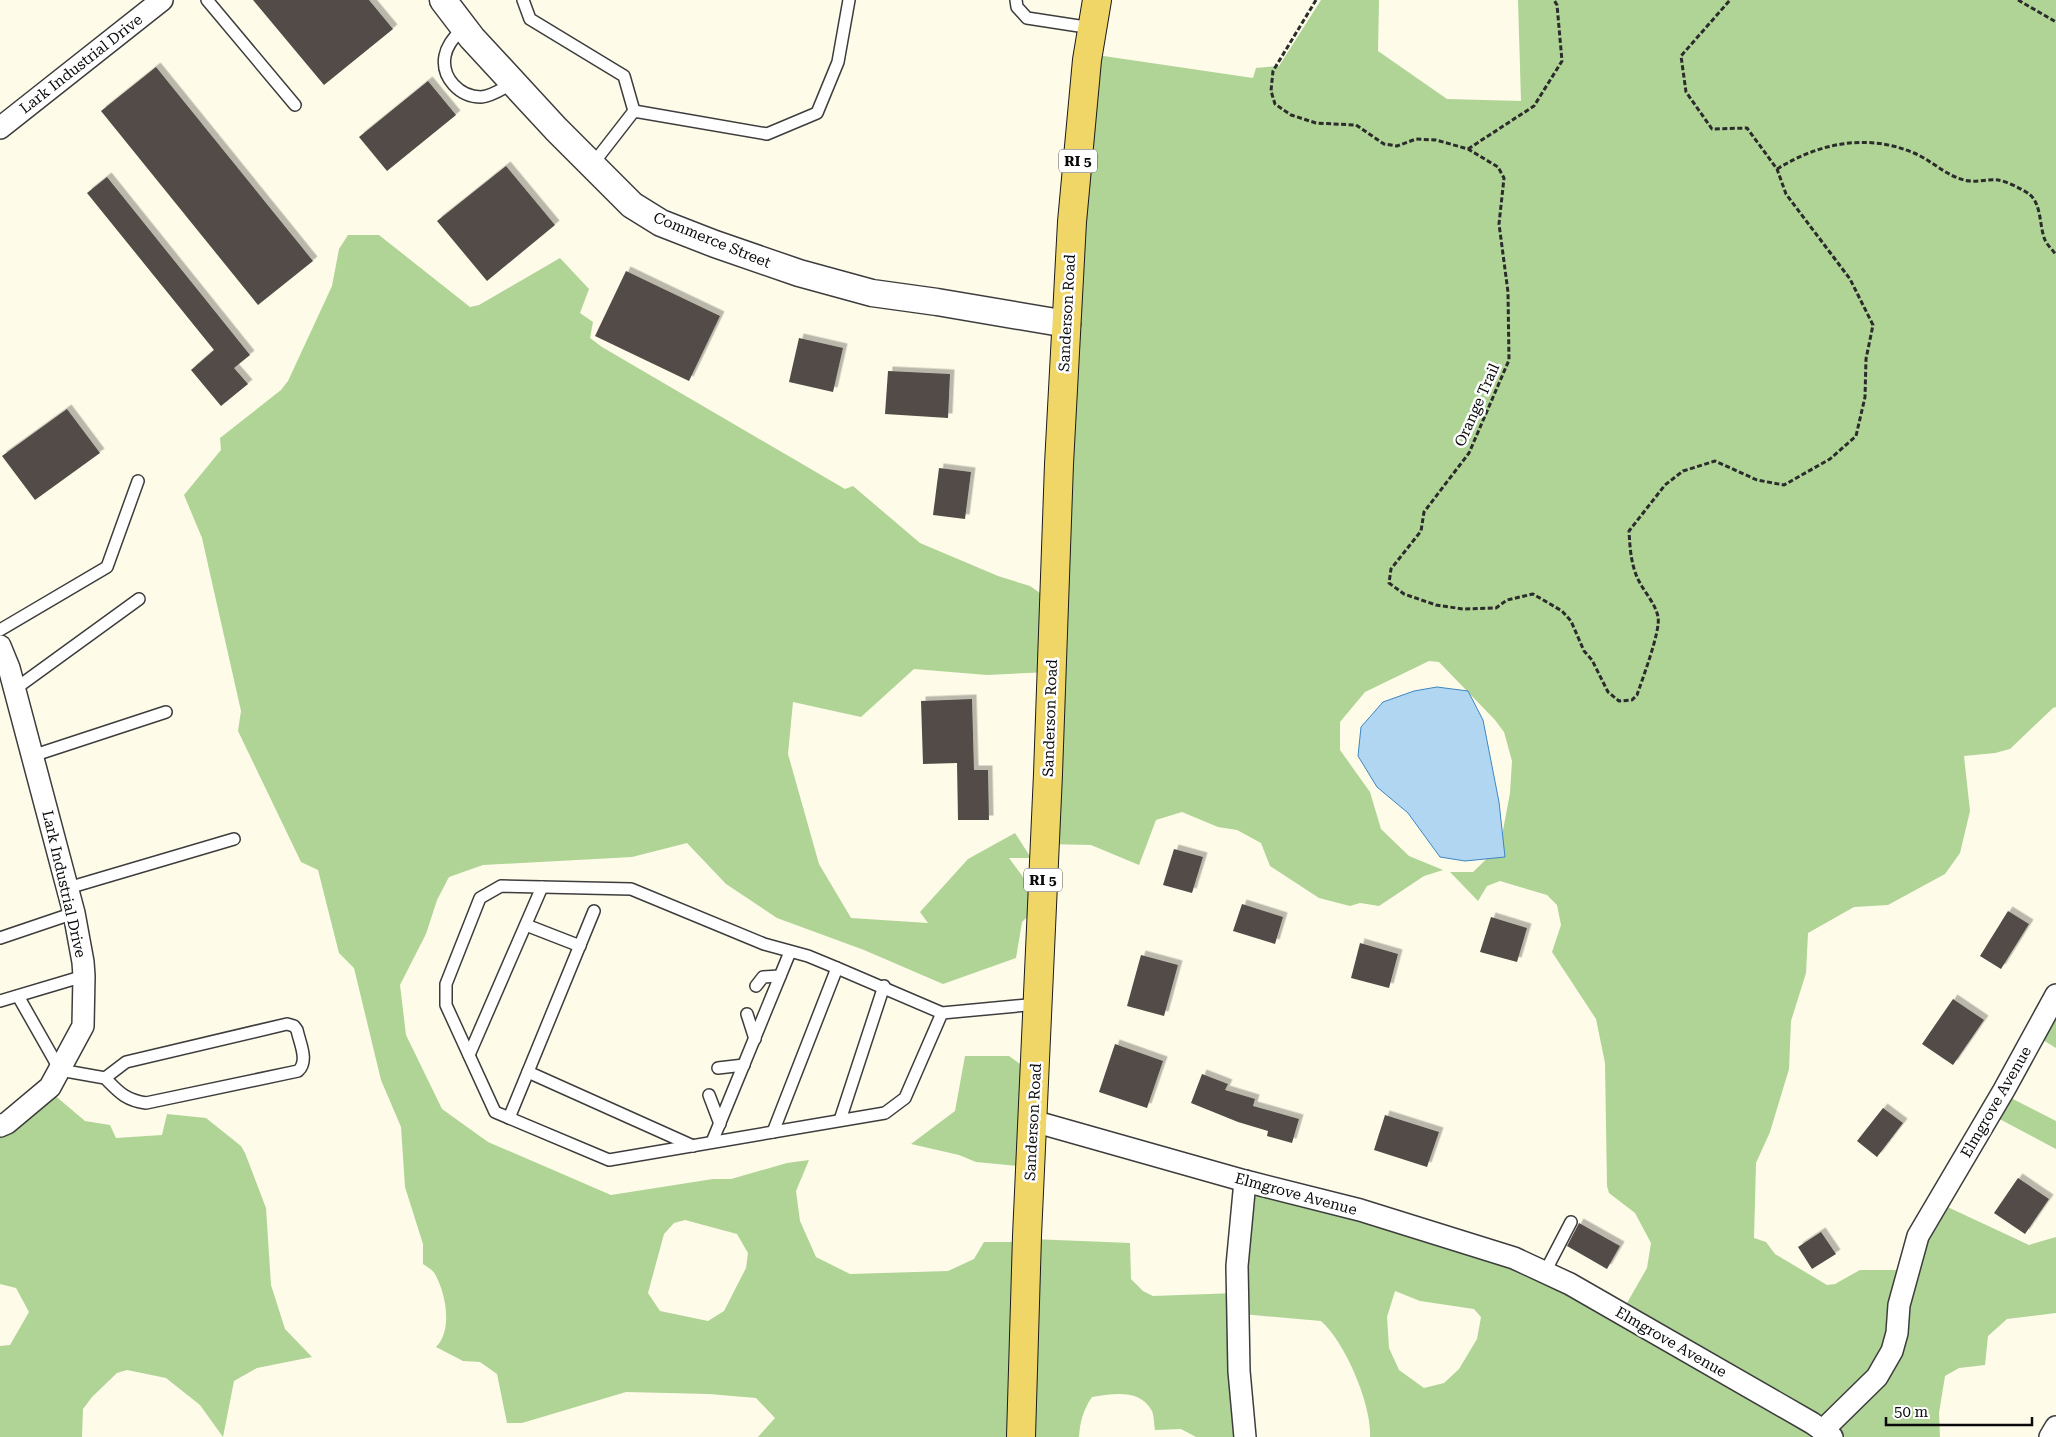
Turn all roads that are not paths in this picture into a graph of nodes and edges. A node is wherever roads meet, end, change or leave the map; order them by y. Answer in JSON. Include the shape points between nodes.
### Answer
{"nodes":[{"id":1,"x":162,"y":0,"type":"edge"},
{"id":2,"x":207,"y":0,"type":"edge"},
{"id":3,"x":443,"y":0,"type":"edge"},
{"id":4,"x":524,"y":0,"type":"edge"},
{"id":5,"x":849,"y":0,"type":"edge"},
{"id":6,"x":1016,"y":0,"type":"edge"},
{"id":7,"x":1097,"y":0,"type":"edge"},
{"id":8,"x":463,"y":27,"type":"junction"},
{"id":9,"x":1092,"y":28,"type":"junction"},
{"id":10,"x":513,"y":83,"type":"junction"},
{"id":11,"x":295,"y":105,"type":"dead end"},
{"id":12,"x":634,"y":111,"type":"junction"},
{"id":13,"x":0,"y":128,"type":"edge"},
{"id":14,"x":592,"y":165,"type":"junction"},
{"id":15,"x":1067,"y":324,"type":"junction"},
{"id":16,"x":138,"y":481,"type":"dead end"},
{"id":17,"x":139,"y":599,"type":"dead end"},
{"id":18,"x":0,"y":630,"type":"edge"},
{"id":19,"x":0,"y":646,"type":"edge"},
{"id":20,"x":14,"y":689,"type":"junction"},
{"id":21,"x":166,"y":712,"type":"dead end"},
{"id":22,"x":32,"y":756,"type":"junction"},
{"id":23,"x":234,"y":839,"type":"dead end"},
{"id":24,"x":542,"y":887,"type":"junction"},
{"id":25,"x":68,"y":888,"type":"junction"},
{"id":26,"x":594,"y":911,"type":"dead end"},
{"id":27,"x":74,"y":913,"type":"junction"},
{"id":28,"x":526,"y":925,"type":"junction"},
{"id":29,"x":0,"y":938,"type":"edge"},
{"id":30,"x":580,"y":946,"type":"junction"},
{"id":31,"x":790,"y":952,"type":"junction"},
{"id":32,"x":837,"y":968,"type":"junction"},
{"id":33,"x":84,"y":976,"type":"junction"},
{"id":34,"x":780,"y":976,"type":"junction"},
{"id":35,"x":756,"y":986,"type":"dead end"},
{"id":36,"x":884,"y":986,"type":"junction"},
{"id":37,"x":2056,"y":995,"type":"edge"},
{"id":38,"x":18,"y":996,"type":"junction"},
{"id":39,"x":0,"y":1001,"type":"edge"},
{"id":40,"x":1038,"y":1004,"type":"junction"},
{"id":41,"x":942,"y":1013,"type":"junction"},
{"id":42,"x":747,"y":1014,"type":"dead end"},
{"id":43,"x":755,"y":1038,"type":"junction"},
{"id":44,"x":469,"y":1056,"type":"junction"},
{"id":45,"x":744,"y":1065,"type":"junction"},
{"id":46,"x":718,"y":1068,"type":"dead end"},
{"id":47,"x":60,"y":1070,"type":"junction"},
{"id":48,"x":528,"y":1072,"type":"junction"},
{"id":49,"x":105,"y":1078,"type":"junction"},
{"id":50,"x":709,"y":1095,"type":"dead end"},
{"id":51,"x":509,"y":1118,"type":"junction"},
{"id":52,"x":840,"y":1120,"type":"junction"},
{"id":53,"x":1033,"y":1121,"type":"junction"},
{"id":54,"x":720,"y":1124,"type":"junction"},
{"id":55,"x":0,"y":1126,"type":"edge"},
{"id":56,"x":773,"y":1132,"type":"junction"},
{"id":57,"x":712,"y":1142,"type":"junction"},
{"id":58,"x":693,"y":1146,"type":"junction"},
{"id":59,"x":1245,"y":1181,"type":"junction"},
{"id":60,"x":1571,"y":1222,"type":"dead end"},
{"id":61,"x":1545,"y":1272,"type":"junction"},
{"id":62,"x":2056,"y":1427,"type":"edge"},
{"id":63,"x":1828,"y":1434,"type":"edge"},
{"id":64,"x":1021,"y":1437,"type":"edge"},
{"id":65,"x":1245,"y":1437,"type":"edge"},
{"id":66,"x":2050,"y":1437,"type":"edge"}],
"edges":[{"from":1,"to":13,"type":"street","name":"Lark Industrial Drive"},
{"from":2,"to":11,"type":"lane"},
{"from":3,"to":8,"type":"street","name":"Commerce Street"},
{"from":4,"to":12,"type":"lane","via":[[530,20],[624,76]]},
{"from":5,"to":12,"type":"lane","via":[[838,62],[817,113],[766,134]]},
{"from":6,"to":9,"type":"lane","via":[[1017,7],[1028,18]]},
{"from":7,"to":9,"type":"main road","name":"Sanderson Road","number":"RI 5"},
{"from":8,"to":10,"type":"street","name":"Commerce Street"},
{"from":8,"to":10,"type":"lane","via":[[450,43],[444,58],[454,87],[466,95],[482,97]]},
{"from":9,"to":15,"type":"main road","name":"Sanderson Road","number":"RI 5","via":[[1072,222]]},
{"from":10,"to":14,"type":"street","name":"Commerce Street"},
{"from":12,"to":14,"type":"lane"},
{"from":14,"to":15,"type":"street","name":"Commerce Street","via":[[632,204],[661,223],[799,273],[872,293]]},
{"from":15,"to":40,"type":"main road","name":"Sanderson Road","number":"RI 5"},
{"from":16,"to":18,"type":"lane","via":[[107,567]]},
{"from":17,"to":20,"type":"lane"},
{"from":19,"to":20,"type":"street","name":"Lark Industrial Drive"},
{"from":20,"to":22,"type":"street","name":"Lark Industrial Drive"},
{"from":21,"to":22,"type":"lane"},
{"from":22,"to":25,"type":"street","name":"Lark Industrial Drive"},
{"from":23,"to":25,"type":"lane"},
{"from":24,"to":28,"type":"lane"},
{"from":24,"to":31,"type":"lane","via":[[631,889]]},
{"from":24,"to":44,"type":"lane","via":[[500,886],[480,898],[446,984],[446,1005]]},
{"from":25,"to":27,"type":"street","name":"Lark Industrial Drive"},
{"from":26,"to":30,"type":"lane"},
{"from":27,"to":29,"type":"lane"},
{"from":27,"to":33,"type":"street","name":"Lark Industrial Drive"},
{"from":28,"to":30,"type":"lane"},
{"from":28,"to":44,"type":"lane"},
{"from":30,"to":48,"type":"lane"},
{"from":31,"to":32,"type":"lane"},
{"from":31,"to":34,"type":"lane"},
{"from":32,"to":36,"type":"lane"},
{"from":32,"to":56,"type":"lane"},
{"from":33,"to":38,"type":"lane"},
{"from":33,"to":47,"type":"street","name":"Lark Industrial Drive","via":[[84,1026]]},
{"from":34,"to":35,"type":"lane","via":[[763,977]]},
{"from":34,"to":43,"type":"lane"},
{"from":36,"to":41,"type":"lane"},
{"from":36,"to":52,"type":"lane"},
{"from":37,"to":63,"type":"street","name":"Elmgrove Avenue","via":[[1918,1236],[1899,1305],[1892,1351],[1877,1377]]},
{"from":38,"to":39,"type":"lane"},
{"from":38,"to":47,"type":"lane"},
{"from":40,"to":41,"type":"lane"},
{"from":40,"to":53,"type":"main road","name":"Sanderson Road","number":"RI 5"},
{"from":41,"to":52,"type":"lane","via":[[905,1098],[885,1112]]},
{"from":42,"to":43,"type":"lane"},
{"from":43,"to":45,"type":"lane"},
{"from":44,"to":51,"type":"lane","via":[[495,1112]]},
{"from":45,"to":46,"type":"lane"},
{"from":45,"to":54,"type":"lane"},
{"from":47,"to":49,"type":"lane"},
{"from":47,"to":55,"type":"street","name":"Lark Industrial Drive","via":[[50,1087]]},
{"from":48,"to":51,"type":"lane"},
{"from":48,"to":58,"type":"lane"},
{"from":49,"to":49,"type":"lane","via":[[126,1062],[287,1024],[297,1030],[305,1061],[298,1071],[146,1103],[132,1101]]},
{"from":50,"to":54,"type":"lane"},
{"from":51,"to":58,"type":"lane","via":[[609,1160]]},
{"from":52,"to":56,"type":"lane"},
{"from":53,"to":59,"type":"street","name":"Elmgrove Avenue"},
{"from":53,"to":64,"type":"main road","name":"Sanderson Road","number":"RI 5"},
{"from":54,"to":57,"type":"lane"},
{"from":56,"to":57,"type":"lane"},
{"from":57,"to":58,"type":"lane"},
{"from":59,"to":61,"type":"street","name":"Elmgrove Avenue","via":[[1462,1240]]},
{"from":59,"to":65,"type":"street","via":[[1238,1266],[1239,1371]]},
{"from":60,"to":61,"type":"lane"},
{"from":61,"to":63,"type":"street","name":"Elmgrove Avenue"},
{"from":62,"to":66,"type":"street"}]}
